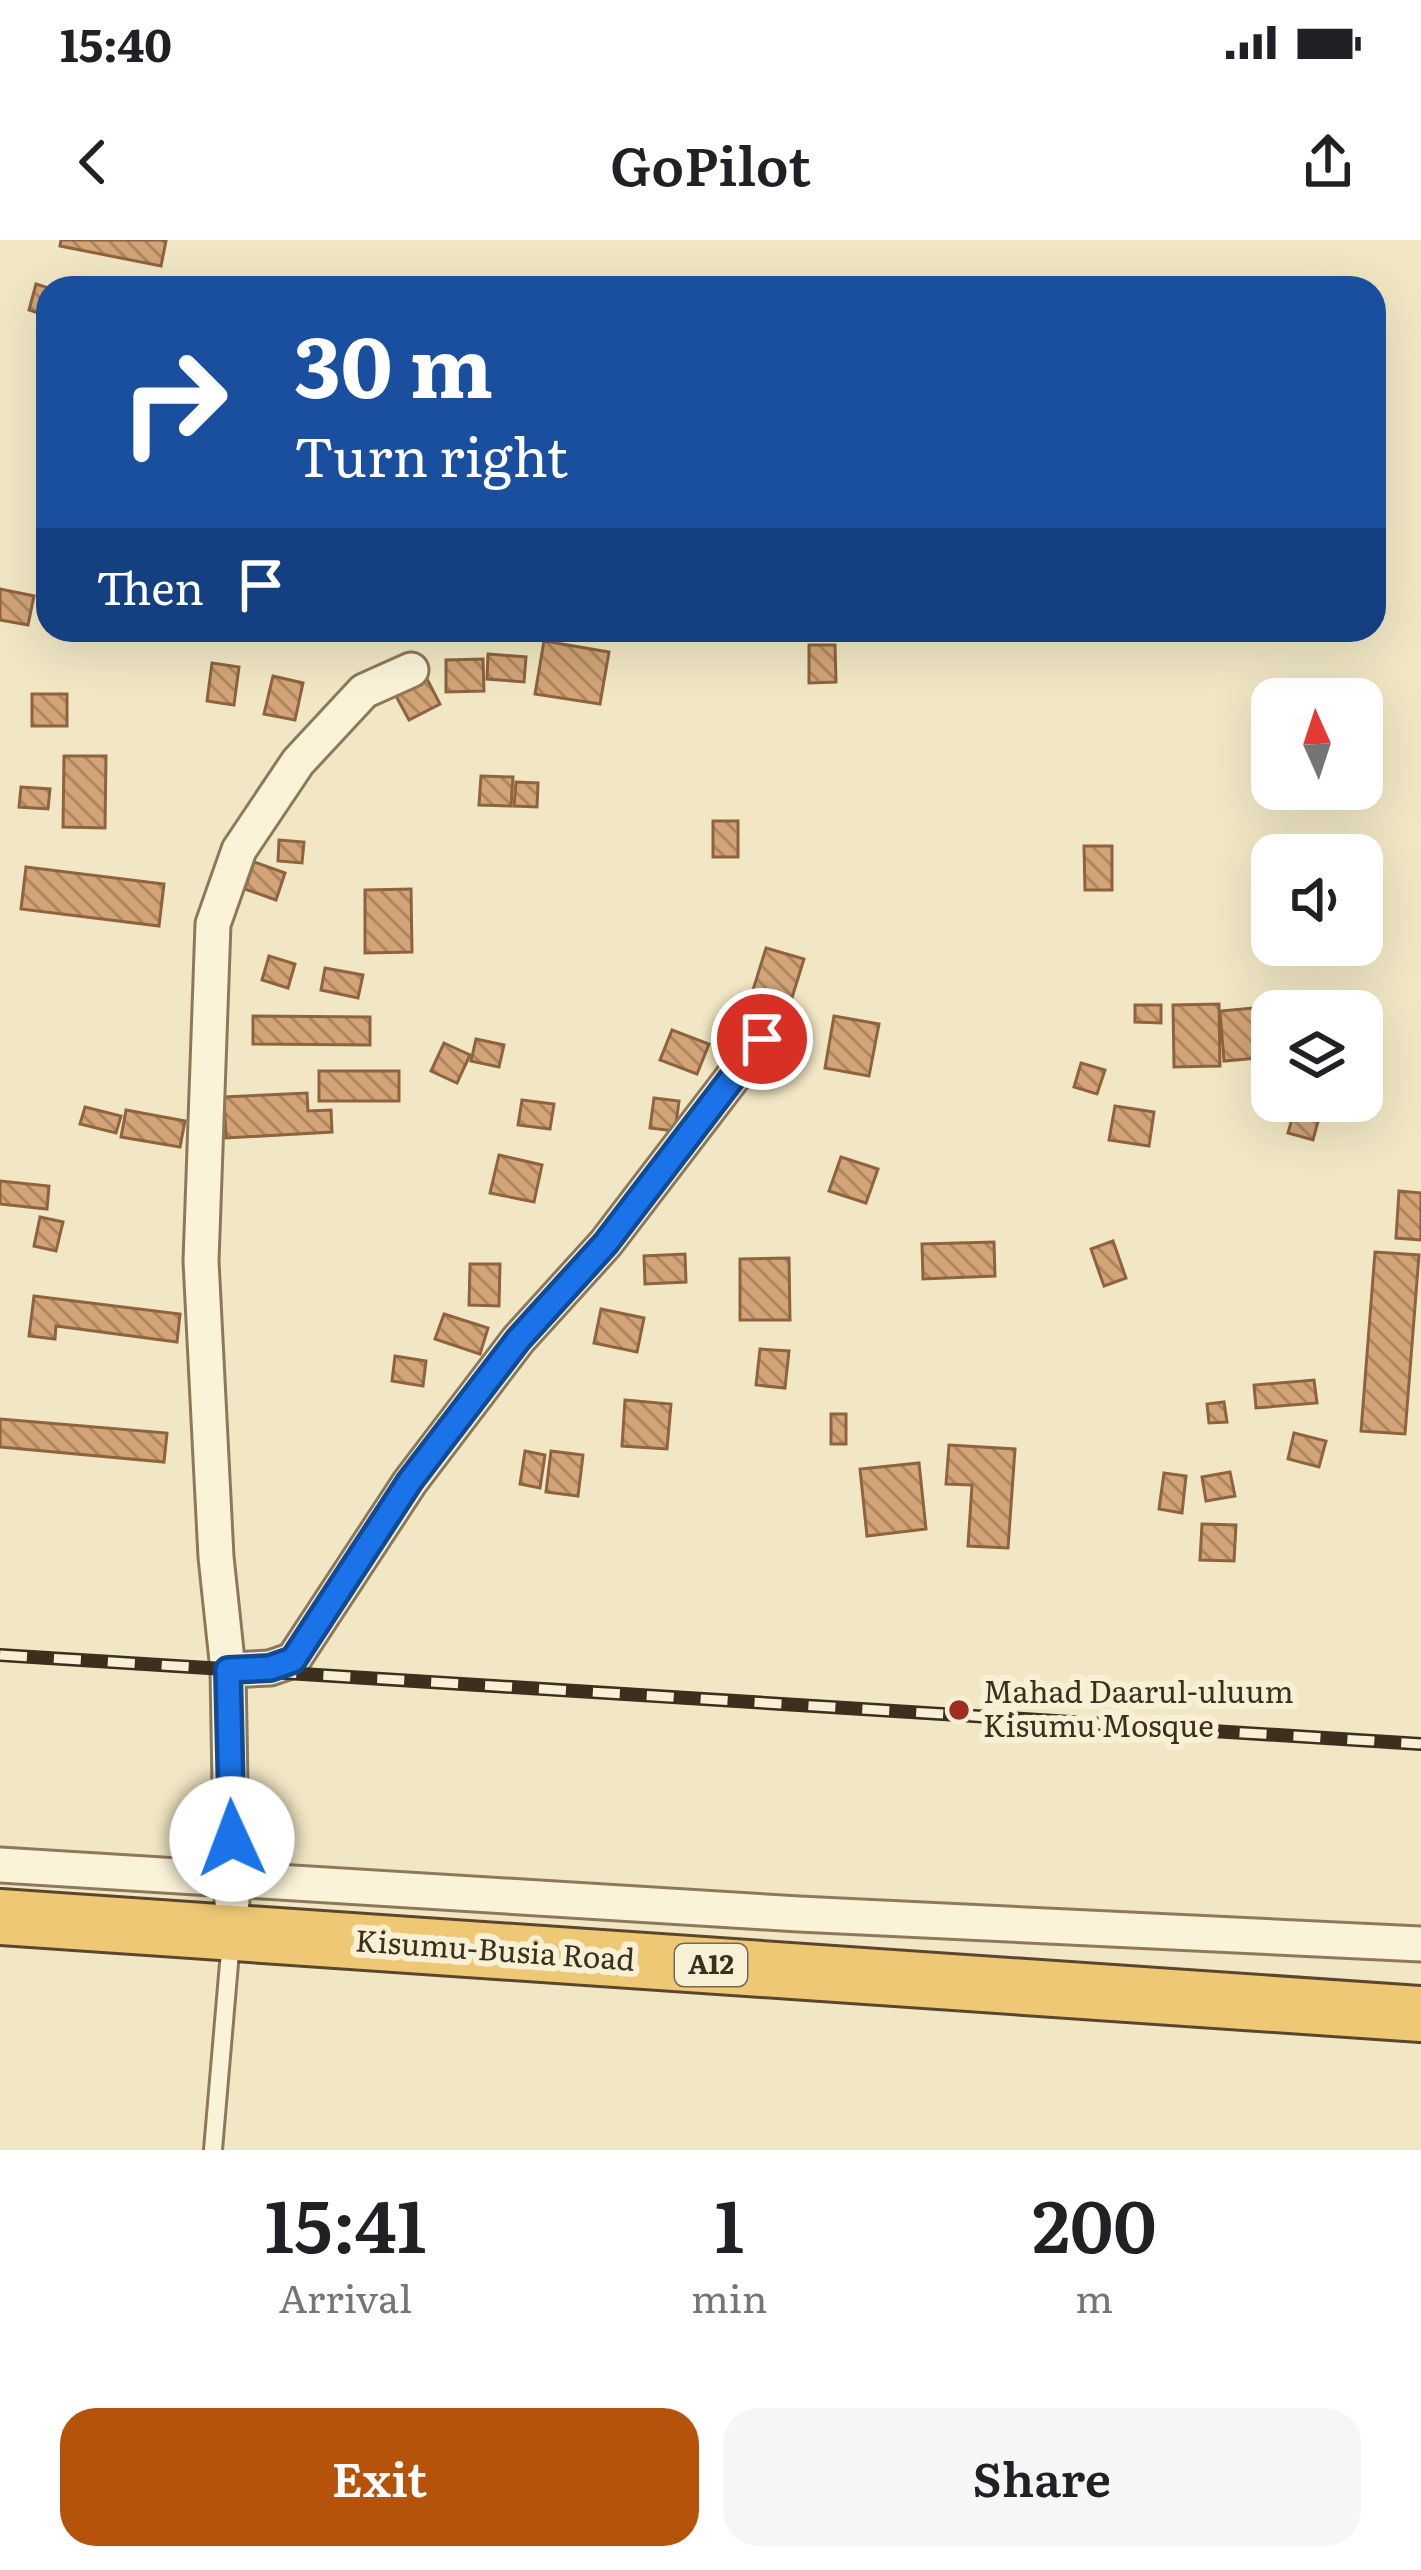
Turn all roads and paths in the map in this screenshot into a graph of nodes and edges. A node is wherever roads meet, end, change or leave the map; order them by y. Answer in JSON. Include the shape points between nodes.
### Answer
{"nodes":[{"id":1,"x":411,"y":670,"type":"dead end"},
{"id":2,"x":762,"y":1039,"type":"dead end"},
{"id":3,"x":228,"y":1670,"type":"junction"},
{"id":4,"x":0,"y":1865,"type":"edge"},
{"id":5,"x":232,"y":1908,"type":"junction"},
{"id":6,"x":0,"y":1917,"type":"edge"},
{"id":7,"x":1421,"y":1944,"type":"edge"},
{"id":8,"x":1421,"y":2014,"type":"edge"},
{"id":9,"x":213,"y":2150,"type":"edge"}],
"edges":[{"from":1,"to":3,"type":"street","via":[[364,691],[298,762],[239,850],[213,924],[201,1261]]},
{"from":2,"to":3,"type":"street","via":[[410,1481],[293,1660]]},
{"from":3,"to":5,"type":"street"},
{"from":4,"to":5,"type":"street"},
{"from":5,"to":6,"type":"highway","name":"Kisumu-Busia Road","number":"A12"},
{"from":5,"to":7,"type":"street"},
{"from":5,"to":8,"type":"highway","name":"Kisumu-Busia Road","number":"A12"},
{"from":5,"to":9,"type":"lane"}]}
